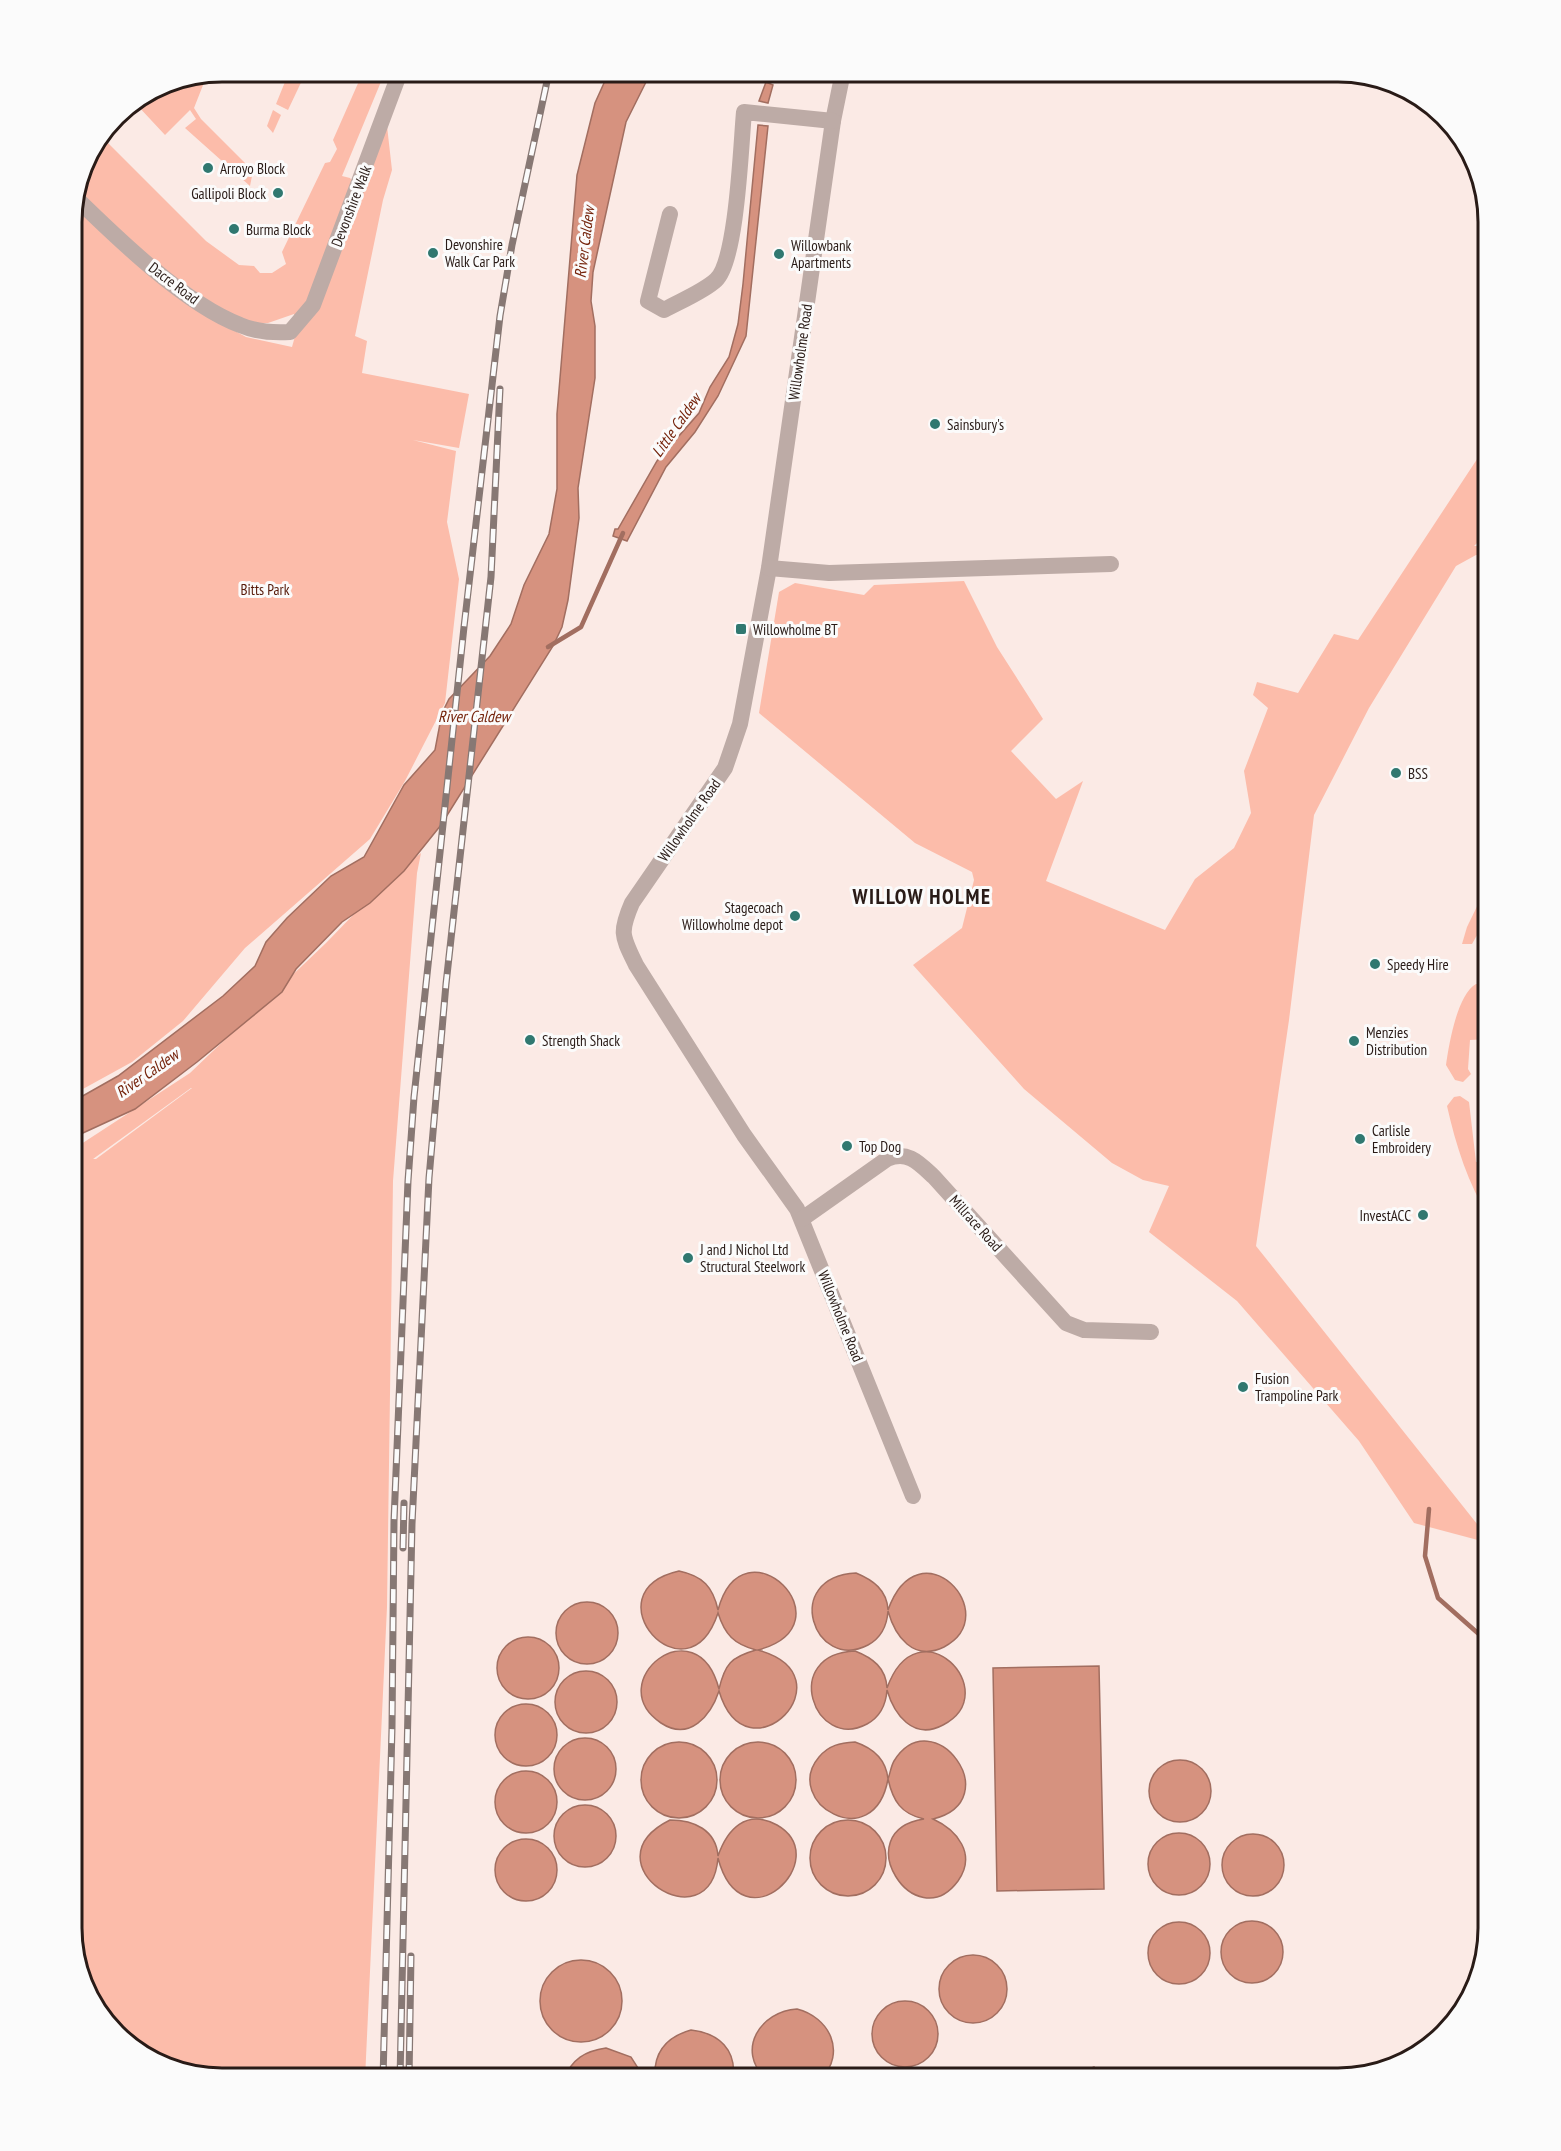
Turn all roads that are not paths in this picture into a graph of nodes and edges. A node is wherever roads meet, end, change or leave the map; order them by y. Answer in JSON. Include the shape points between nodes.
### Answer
{"nodes":[{"id":1,"x":396,"y":83,"type":"edge"},
{"id":2,"x":841,"y":83,"type":"edge"},
{"id":3,"x":833,"y":121,"type":"junction"},
{"id":4,"x":84,"y":205,"type":"edge"},
{"id":5,"x":670,"y":214,"type":"dead end"},
{"id":6,"x":290,"y":332,"type":"joint"},
{"id":7,"x":1111,"y":564,"type":"dead end"},
{"id":8,"x":769,"y":568,"type":"junction"},
{"id":9,"x":801,"y":1219,"type":"junction"},
{"id":10,"x":1151,"y":1332,"type":"dead end"},
{"id":11,"x":913,"y":1496,"type":"dead end"}],
"edges":[{"from":1,"to":6,"type":"street","name":"Devonshire Walk","via":[[313,305]]},
{"from":2,"to":3,"type":"street","name":"Willowholme Road"},
{"from":3,"to":5,"type":"street","via":[[744,112],[732,238],[723,269],[717,279],[664,310],[648,301]]},
{"from":3,"to":8,"type":"street","name":"Willowholme Road"},
{"from":4,"to":6,"type":"street","name":"Dacre Road","via":[[147,263],[214,314],[269,333]]},
{"from":7,"to":8,"type":"street","via":[[829,573]]},
{"from":8,"to":9,"type":"street","name":"Willowholme Road","via":[[740,724],[725,768],[632,903],[622,925],[624,940],[636,965]]},
{"from":9,"to":10,"type":"street","name":"Millrace Road","via":[[887,1159],[906,1156],[934,1177],[1066,1323],[1084,1330]]},
{"from":9,"to":11,"type":"street","name":"Willowholme Road"}]}
